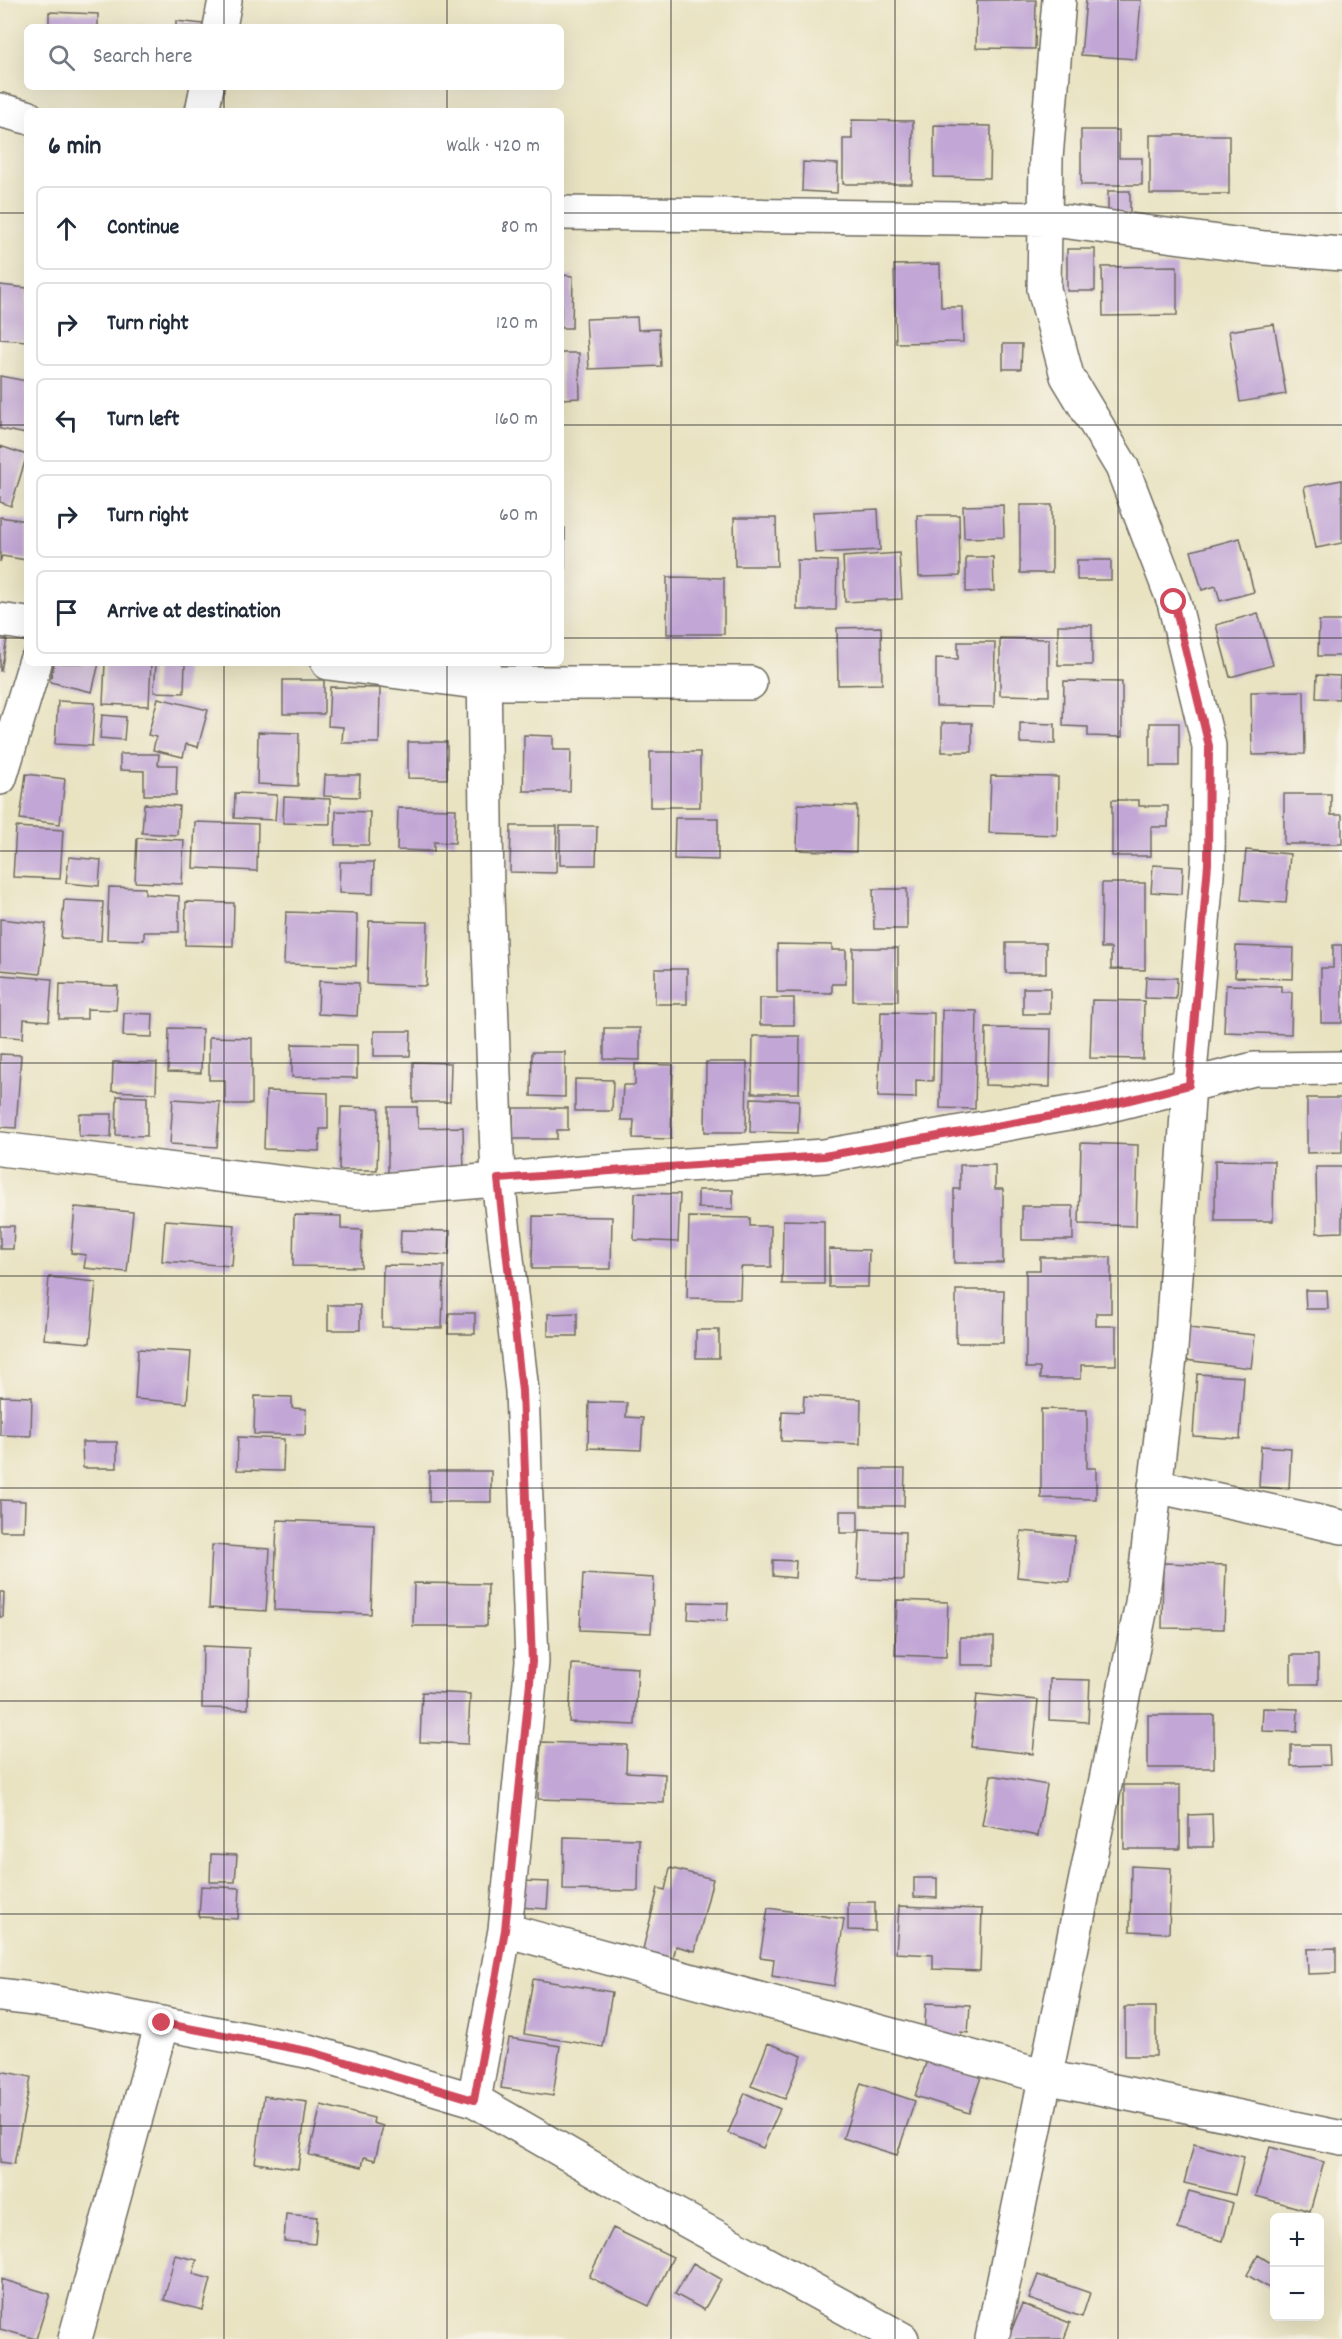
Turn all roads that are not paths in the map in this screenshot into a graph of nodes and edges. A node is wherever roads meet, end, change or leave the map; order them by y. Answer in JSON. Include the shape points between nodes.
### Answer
{"nodes":[{"id":1,"x":225,"y":0,"type":"edge"},
{"id":2,"x":1059,"y":0,"type":"edge"},
{"id":3,"x":221,"y":24,"type":"edge"},
{"id":4,"x":206,"y":90,"type":"edge"},
{"id":5,"x":203,"y":108,"type":"edge"},
{"id":6,"x":0,"y":110,"type":"edge"},
{"id":7,"x":24,"y":116,"type":"edge"},
{"id":8,"x":564,"y":213,"type":"edge"},
{"id":9,"x":1046,"y":219,"type":"junction"},
{"id":10,"x":1342,"y":254,"type":"edge"},
{"id":11,"x":0,"y":620,"type":"edge"},
{"id":12,"x":24,"y":624,"type":"edge"},
{"id":13,"x":34,"y":666,"type":"edge"},
{"id":14,"x":375,"y":666,"type":"edge"},
{"id":15,"x":484,"y":673,"type":"edge"},
{"id":16,"x":750,"y":683,"type":"dead end"},
{"id":17,"x":0,"y":778,"type":"edge"},
{"id":18,"x":1342,"y":1068,"type":"edge"},
{"id":19,"x":1189,"y":1085,"type":"junction"},
{"id":20,"x":0,"y":1149,"type":"edge"},
{"id":21,"x":498,"y":1179,"type":"junction"},
{"id":22,"x":1155,"y":1486,"type":"junction"},
{"id":23,"x":1342,"y":1527,"type":"edge"},
{"id":24,"x":505,"y":1930,"type":"junction"},
{"id":25,"x":0,"y":1995,"type":"edge"},
{"id":26,"x":162,"y":2023,"type":"junction"},
{"id":27,"x":1046,"y":2077,"type":"junction"},
{"id":28,"x":474,"y":2100,"type":"junction"},
{"id":29,"x":1342,"y":2138,"type":"edge"},
{"id":30,"x":75,"y":2339,"type":"edge"},
{"id":31,"x":902,"y":2339,"type":"edge"},
{"id":32,"x":992,"y":2339,"type":"edge"}],
"edges":[{"from":1,"to":3,"type":"street"},
{"from":2,"to":9,"type":"street","via":[[1046,158]]},
{"from":4,"to":5,"type":"street"},
{"from":6,"to":7,"type":"street"},
{"from":8,"to":9,"type":"street"},
{"from":9,"to":10,"type":"street","via":[[1265,248]]},
{"from":9,"to":19,"type":"street","via":[[1044,289],[1067,376],[1122,467],[1174,602],[1209,746],[1208,864]]},
{"from":11,"to":12,"type":"street"},
{"from":13,"to":17,"type":"street"},
{"from":14,"to":15,"type":"street"},
{"from":15,"to":16,"type":"street"},
{"from":15,"to":21,"type":"street","via":[[487,895]]},
{"from":18,"to":19,"type":"street","via":[[1254,1069]]},
{"from":19,"to":21,"type":"street","via":[[1098,1108],[824,1156]]},
{"from":19,"to":22,"type":"street","via":[[1171,1349]]},
{"from":20,"to":21,"type":"street","via":[[360,1192]]},
{"from":21,"to":24,"type":"street","via":[[522,1391],[532,1662]]},
{"from":22,"to":23,"type":"street"},
{"from":22,"to":27,"type":"street","via":[[1142,1603]]},
{"from":24,"to":27,"type":"street"},
{"from":24,"to":28,"type":"street"},
{"from":25,"to":26,"type":"street"},
{"from":26,"to":28,"type":"street","via":[[312,2052]]},
{"from":26,"to":30,"type":"street"},
{"from":27,"to":29,"type":"street"},
{"from":27,"to":32,"type":"street"},
{"from":28,"to":31,"type":"street"}]}
